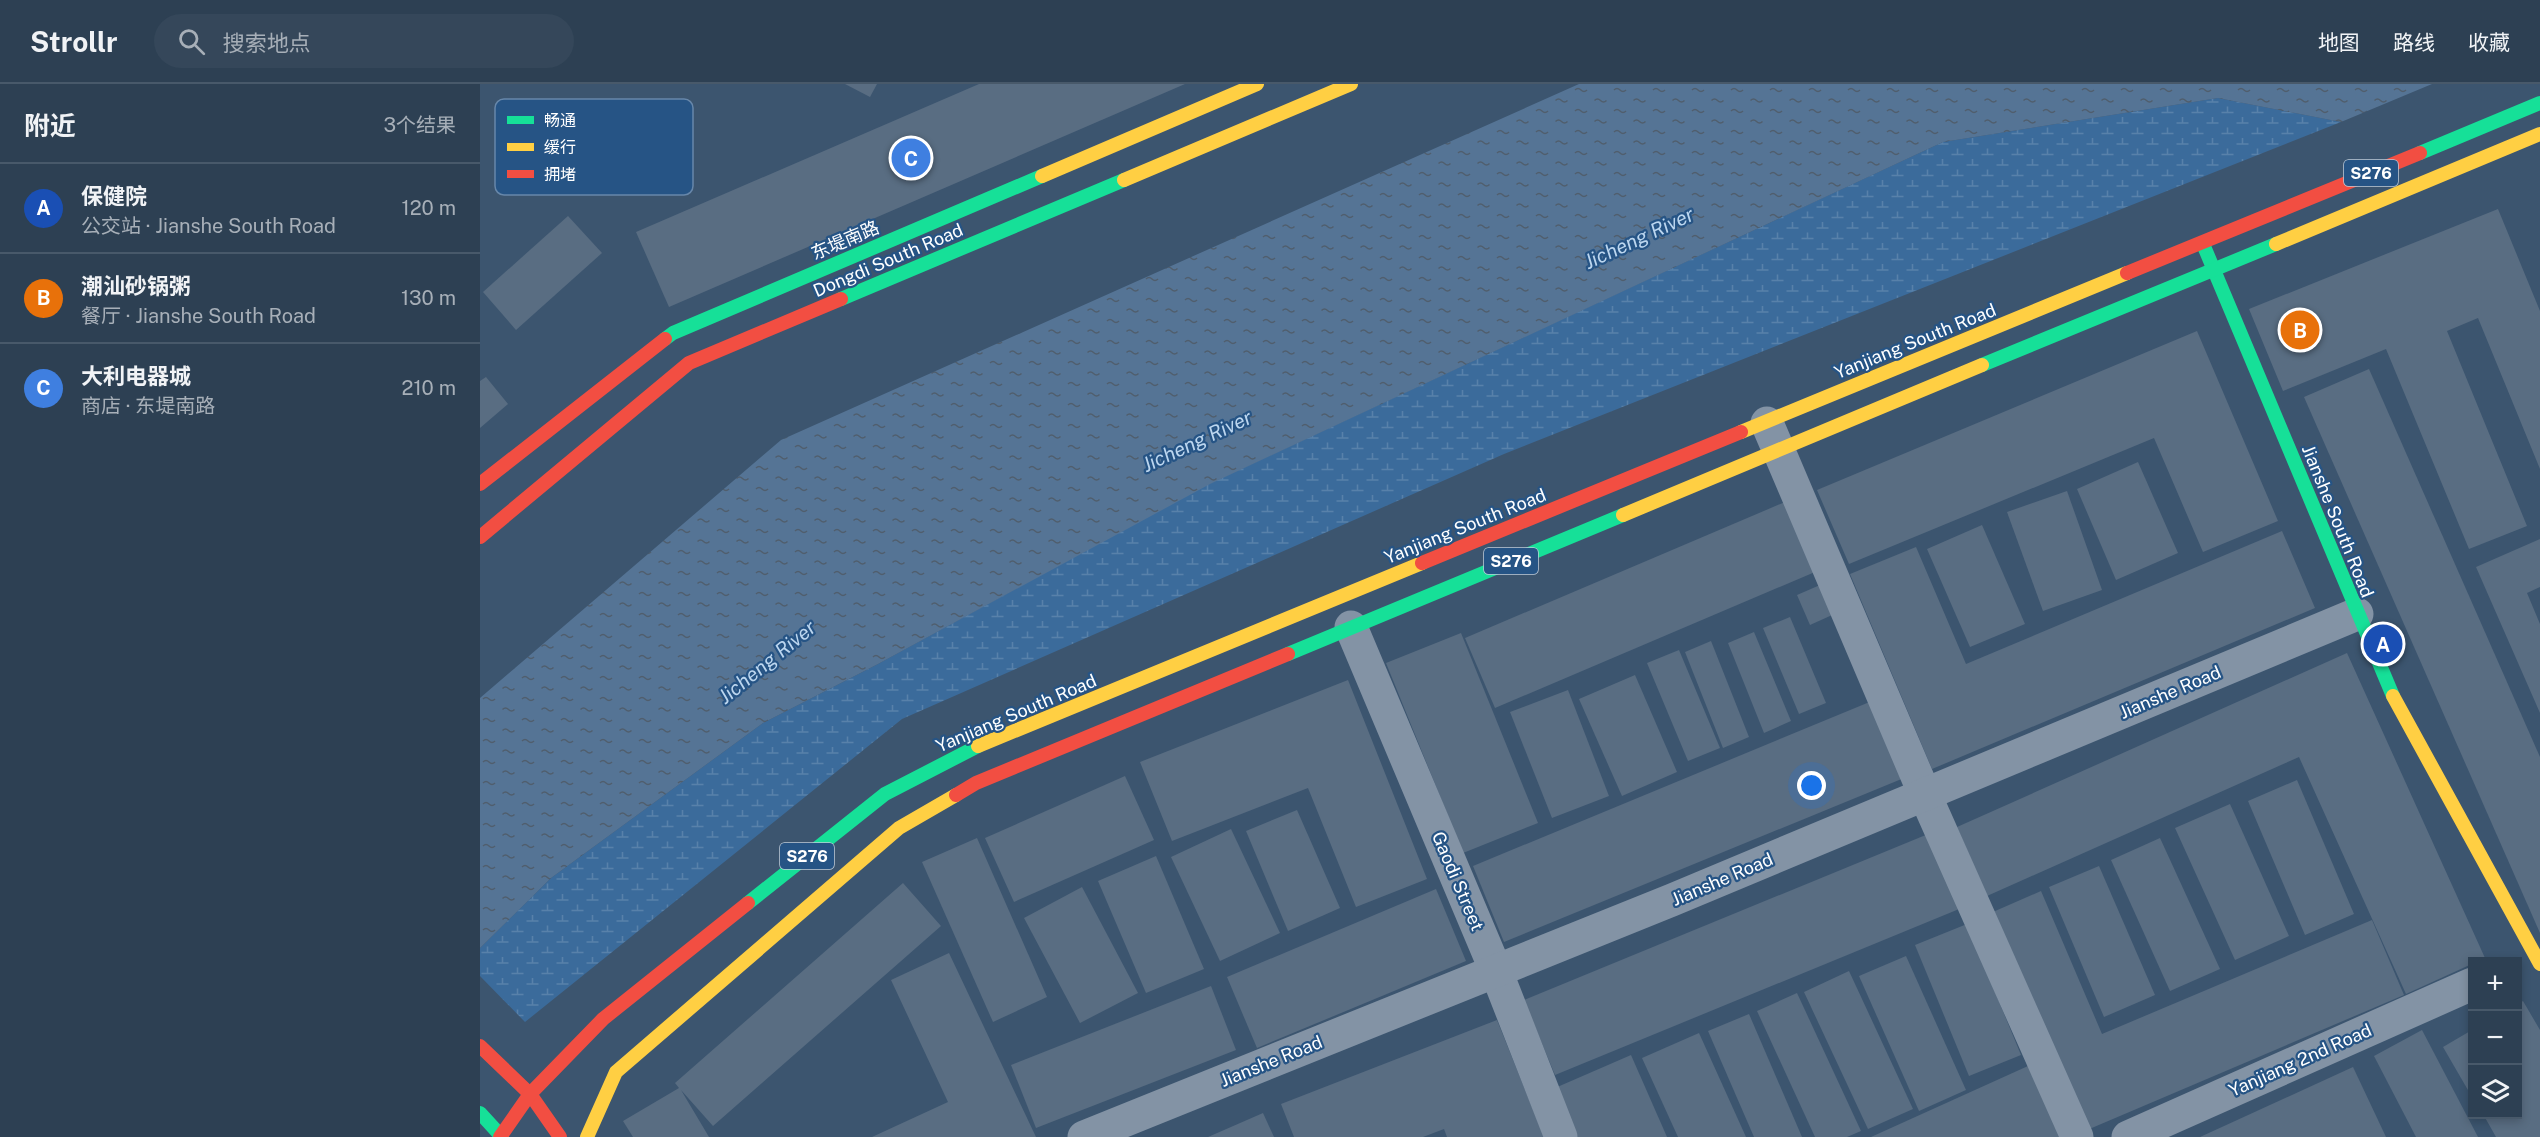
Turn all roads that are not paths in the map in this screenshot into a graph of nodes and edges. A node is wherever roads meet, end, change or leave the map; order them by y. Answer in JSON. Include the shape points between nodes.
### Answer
{"nodes":[{"id":1,"x":1257,"y":84,"type":"edge"},
{"id":2,"x":1351,"y":84,"type":"edge"},
{"id":3,"x":2540,"y":103,"type":"edge"},
{"id":4,"x":2540,"y":134,"type":"edge"},
{"id":5,"x":2202,"y":242,"type":"junction"},
{"id":6,"x":2215,"y":269,"type":"junction"},
{"id":7,"x":1772,"y":436,"type":"junction"},
{"id":8,"x":480,"y":484,"type":"edge"},
{"id":9,"x":480,"y":537,"type":"edge"},
{"id":10,"x":2357,"y":614,"type":"junction"},
{"id":11,"x":1351,"y":627,"type":"junction"},
{"id":12,"x":1925,"y":795,"type":"junction"},
{"id":13,"x":2533,"y":960,"type":"edge"},
{"id":14,"x":1496,"y":971,"type":"junction"},
{"id":15,"x":2468,"y":986,"type":"edge"},
{"id":16,"x":484,"y":1051,"type":"edge"},
{"id":17,"x":530,"y":1094,"type":"junction"},
{"id":18,"x":480,"y":1113,"type":"edge"},
{"id":19,"x":501,"y":1136,"type":"edge"},
{"id":20,"x":560,"y":1137,"type":"edge"},
{"id":21,"x":587,"y":1137,"type":"edge"},
{"id":22,"x":1084,"y":1137,"type":"edge"},
{"id":23,"x":1562,"y":1137,"type":"edge"},
{"id":24,"x":2077,"y":1137,"type":"edge"},
{"id":25,"x":2128,"y":1137,"type":"edge"}],
"edges":[{"from":1,"to":8,"type":"main road","name":"东堤南路","via":[[673,333]]},
{"from":2,"to":9,"type":"main road","name":"Dongdi South Road","via":[[689,363]]},
{"from":3,"to":5,"type":"main road","name":"Yanjiang South Road","number":"S276"},
{"from":4,"to":6,"type":"main road","name":"Yanjiang South Road","number":"S276"},
{"from":5,"to":6,"type":"main road","name":"Jianshe South Road"},
{"from":5,"to":7,"type":"main road","name":"Yanjiang South Road","number":"S276"},
{"from":6,"to":7,"type":"main road","name":"Yanjiang South Road","number":"S276"},
{"from":6,"to":10,"type":"main road","name":"Jianshe South Road"},
{"from":7,"to":11,"type":"main road","name":"Yanjiang South Road","number":"S276"},
{"from":7,"to":12,"type":"street"},
{"from":7,"to":17,"type":"main road","name":"Yanjiang South Road","number":"S276","via":[[964,752],[885,794],[603,1019]]},
{"from":10,"to":12,"type":"street","name":"Jianshe Road"},
{"from":10,"to":13,"type":"main road","name":"Jianshe South Road","via":[[2387,685]]},
{"from":11,"to":14,"type":"street","name":"Gaodi Street"},
{"from":11,"to":21,"type":"main road","name":"Yanjiang South Road","number":"S276","via":[[976,783],[900,828],[616,1072]]},
{"from":12,"to":14,"type":"street","name":"Jianshe Road"},
{"from":12,"to":24,"type":"street"},
{"from":14,"to":22,"type":"street","name":"Jianshe Road"},
{"from":14,"to":23,"type":"street","name":"Gaodi Street"},
{"from":15,"to":25,"type":"street","name":"Yanjiang 2nd Road"},
{"from":16,"to":17,"type":"main road"},
{"from":17,"to":19,"type":"main road","name":"Yanjiang South Road","number":"S276"},
{"from":17,"to":20,"type":"main road"},
{"from":18,"to":19,"type":"main road"}]}
